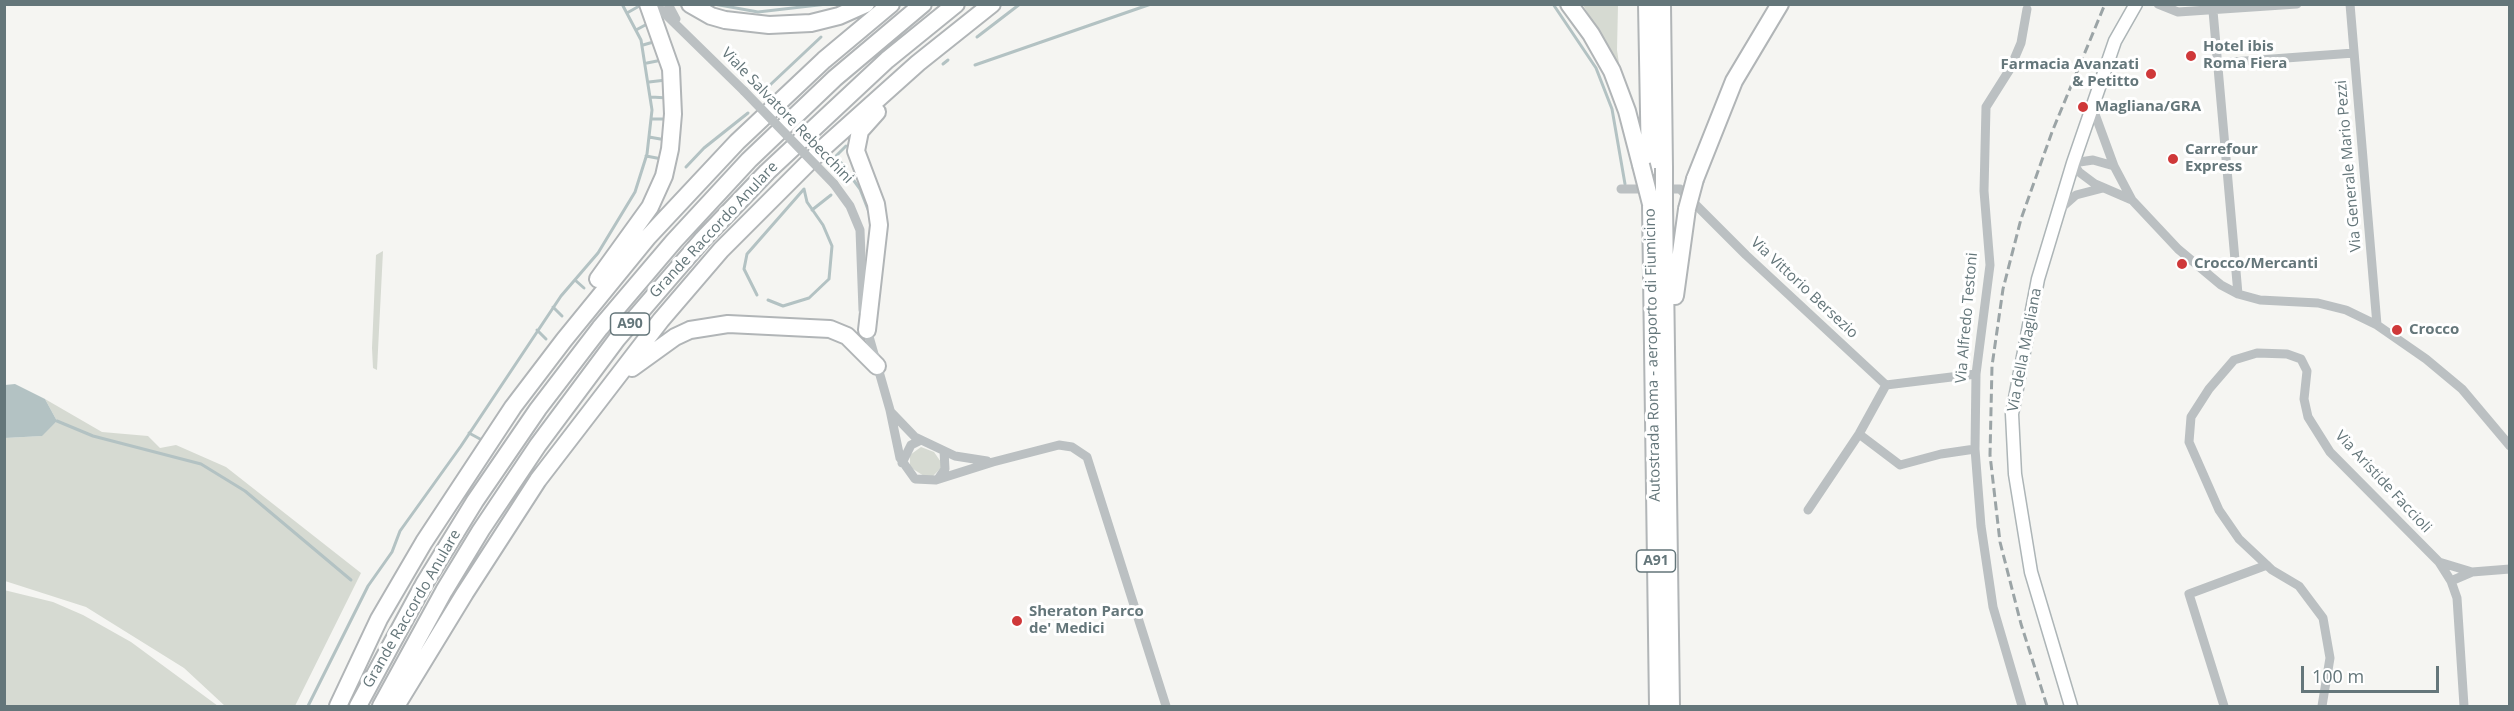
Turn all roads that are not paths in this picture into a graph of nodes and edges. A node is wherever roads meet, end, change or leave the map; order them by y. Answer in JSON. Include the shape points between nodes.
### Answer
{"nodes":[{"id":1,"x":648,"y":4,"type":"edge"},
{"id":2,"x":655,"y":4,"type":"edge"},
{"id":3,"x":668,"y":4,"type":"edge"},
{"id":4,"x":690,"y":4,"type":"edge"},
{"id":5,"x":866,"y":4,"type":"edge"},
{"id":6,"x":891,"y":4,"type":"edge"},
{"id":7,"x":923,"y":4,"type":"edge"},
{"id":8,"x":956,"y":4,"type":"edge"},
{"id":9,"x":993,"y":4,"type":"edge"},
{"id":10,"x":1569,"y":4,"type":"edge"},
{"id":11,"x":1647,"y":4,"type":"edge"},
{"id":12,"x":1662,"y":4,"type":"edge"},
{"id":13,"x":1767,"y":4,"type":"edge"},
{"id":14,"x":1780,"y":4,"type":"edge"},
{"id":15,"x":2136,"y":4,"type":"edge"},
{"id":16,"x":2158,"y":4,"type":"edge"},
{"id":17,"x":2297,"y":4,"type":"edge"},
{"id":18,"x":2350,"y":4,"type":"edge"},
{"id":19,"x":2027,"y":9,"type":"dead end"},
{"id":20,"x":2213,"y":11,"type":"junction"},
{"id":21,"x":680,"y":26,"type":"junction"},
{"id":22,"x":958,"y":31,"type":"junction"},
{"id":23,"x":2354,"y":53,"type":"junction"},
{"id":24,"x":1747,"y":57,"type":"junction"},
{"id":25,"x":2218,"y":63,"type":"junction"},
{"id":26,"x":2092,"y":103,"type":"junction"},
{"id":27,"x":2093,"y":160,"type":"junction"},
{"id":28,"x":2073,"y":163,"type":"junction"},
{"id":29,"x":1652,"y":166,"type":"junction"},
{"id":30,"x":2114,"y":166,"type":"junction"},
{"id":31,"x":2087,"y":179,"type":"junction"},
{"id":32,"x":1621,"y":189,"type":"dead end"},
{"id":33,"x":2103,"y":189,"type":"junction"},
{"id":34,"x":2132,"y":200,"type":"junction"},
{"id":35,"x":1658,"y":205,"type":"junction"},
{"id":36,"x":2059,"y":210,"type":"junction"},
{"id":37,"x":2238,"y":294,"type":"junction"},
{"id":38,"x":2377,"y":325,"type":"junction"},
{"id":39,"x":867,"y":330,"type":"junction"},
{"id":40,"x":543,"y":366,"type":"junction"},
{"id":41,"x":878,"y":366,"type":"junction"},
{"id":42,"x":1976,"y":374,"type":"junction"},
{"id":43,"x":1886,"y":385,"type":"junction"},
{"id":44,"x":890,"y":410,"type":"junction"},
{"id":45,"x":1667,"y":410,"type":"junction"},
{"id":46,"x":576,"y":428,"type":"junction"},
{"id":47,"x":1859,"y":434,"type":"junction"},
{"id":48,"x":921,"y":440,"type":"junction"},
{"id":49,"x":2510,"y":446,"type":"edge"},
{"id":50,"x":1975,"y":449,"type":"junction"},
{"id":51,"x":944,"y":451,"type":"junction"},
{"id":52,"x":993,"y":462,"type":"junction"},
{"id":53,"x":902,"y":463,"type":"junction"},
{"id":54,"x":936,"y":480,"type":"junction"},
{"id":55,"x":1808,"y":510,"type":"dead end"},
{"id":56,"x":2439,"y":562,"type":"junction"},
{"id":57,"x":2267,"y":565,"type":"junction"},
{"id":58,"x":2510,"y":569,"type":"edge"},
{"id":59,"x":2472,"y":572,"type":"junction"},
{"id":60,"x":2451,"y":581,"type":"junction"},
{"id":61,"x":338,"y":706,"type":"edge"},
{"id":62,"x":357,"y":706,"type":"edge"},
{"id":63,"x":381,"y":706,"type":"edge"},
{"id":64,"x":396,"y":706,"type":"edge"},
{"id":65,"x":1166,"y":706,"type":"edge"},
{"id":66,"x":1658,"y":706,"type":"edge"},
{"id":67,"x":1671,"y":706,"type":"edge"},
{"id":68,"x":2022,"y":706,"type":"edge"},
{"id":69,"x":2071,"y":706,"type":"edge"},
{"id":70,"x":2224,"y":706,"type":"edge"},
{"id":71,"x":2322,"y":706,"type":"edge"},
{"id":72,"x":2464,"y":706,"type":"edge"}],
"edges":[{"from":1,"to":40,"type":"highway","via":[[672,79],[673,129],[666,170],[644,218],[577,305]]},
{"from":2,"to":21,"type":"street","name":"Viale Salvatore Rebecchini"},
{"from":3,"to":21,"type":"street","name":"Viale Salvatore Rebecchini"},
{"from":4,"to":5,"type":"highway","via":[[726,20],[769,25],[824,20]]},
{"from":6,"to":40,"type":"highway","name":"Grande Raccordo Anulare","via":[[824,60],[737,142],[627,261]]},
{"from":7,"to":62,"type":"highway","name":"Grande Raccordo Anulare","number":"A90","via":[[835,78],[749,160],[594,335],[465,517]]},
{"from":8,"to":63,"type":"highway","name":"Grande Raccordo Anulare","number":"A90","via":[[887,60],[767,172],[617,339],[481,530]]},
{"from":9,"to":22,"type":"highway","name":"Grande Raccordo Anulare"},
{"from":10,"to":29,"type":"highway","via":[[1612,70]]},
{"from":11,"to":29,"type":"highway","name":"Autostrada Roma - aeroporto di Fiumicino","number":"A91"},
{"from":12,"to":29,"type":"highway","name":"Autostrada Roma - aeroporto di Fiumicino","number":"A91"},
{"from":13,"to":24,"type":"highway"},
{"from":14,"to":24,"type":"highway"},
{"from":15,"to":26,"type":"main road","name":"Via della Magliana","via":[[2115,41]]},
{"from":16,"to":20,"type":"street","via":[[2178,12]]},
{"from":17,"to":20,"type":"street"},
{"from":18,"to":23,"type":"street","name":"Via Generale Mario Pezzi"},
{"from":19,"to":42,"type":"street","name":"Via Alfredo Testoni","via":[[2021,43],[1986,107],[1984,191],[1990,265]]},
{"from":20,"to":25,"type":"street"},
{"from":21,"to":39,"type":"street","name":"Viale Salvatore Rebecchini","bridge":true,"via":[[834,184],[850,206],[860,230]]},
{"from":22,"to":39,"type":"highway","via":[[869,119],[857,137],[858,160],[874,198],[879,225]]},
{"from":22,"to":46,"type":"highway","name":"Grande Raccordo Anulare","via":[[864,109],[721,250]]},
{"from":23,"to":25,"type":"street"},
{"from":23,"to":38,"type":"street","name":"Via Generale Mario Pezzi"},
{"from":24,"to":45,"type":"highway","bridge":true,"via":[[1721,110],[1687,209]]},
{"from":25,"to":37,"type":"street"},
{"from":26,"to":28,"type":"main road","name":"Via della Magliana"},
{"from":26,"to":30,"type":"street"},
{"from":27,"to":28,"type":"street"},
{"from":27,"to":30,"type":"street"},
{"from":27,"to":31,"type":"street"},
{"from":28,"to":31,"type":"street"},
{"from":28,"to":36,"type":"main road","name":"Via della Magliana"},
{"from":29,"to":35,"type":"highway","name":"Autostrada Roma - aeroporto di Fiumicino","number":"A91","bridge":true},
{"from":29,"to":35,"type":"highway","bridge":true},
{"from":30,"to":34,"type":"street"},
{"from":31,"to":33,"type":"street"},
{"from":32,"to":43,"type":"street","name":"Via Vittorio Bersezio","via":[[1680,189]]},
{"from":33,"to":34,"type":"street"},
{"from":33,"to":36,"type":"street","via":[[2076,195]]},
{"from":34,"to":37,"type":"street","via":[[2178,249]]},
{"from":35,"to":45,"type":"highway","name":"Autostrada Roma - aeroporto di Fiumicino","number":"A91"},
{"from":35,"to":66,"type":"highway","name":"Autostrada Roma - aeroporto di Fiumicino","number":"A91"},
{"from":36,"to":69,"type":"main road","name":"Via della Magliana","via":[[2024,343],[2012,436],[2031,572]]},
{"from":37,"to":38,"type":"street","via":[[2277,303],[2318,303],[2346,310]]},
{"from":38,"to":49,"type":"street","via":[[2462,389]]},
{"from":39,"to":41,"type":"street","name":"Viale Salvatore Rebecchini"},
{"from":40,"to":61,"type":"highway","name":"Grande Raccordo Anulare","via":[[424,542],[379,619]]},
{"from":41,"to":44,"type":"street","name":"Viale Salvatore Rebecchini"},
{"from":41,"to":46,"type":"highway","via":[[847,336],[830,329],[707,326],[675,337],[645,356]]},
{"from":42,"to":43,"type":"street"},
{"from":42,"to":50,"type":"street","name":"Via Alfredo Testoni"},
{"from":43,"to":47,"type":"street"},
{"from":44,"to":48,"type":"street","name":"Viale Salvatore Rebecchini"},
{"from":44,"to":53,"type":"street","name":"Viale Salvatore Rebecchini"},
{"from":45,"to":67,"type":"highway","name":"Autostrada Roma - aeroporto di Fiumicino","number":"A91"},
{"from":46,"to":64,"type":"highway","name":"Grande Raccordo Anulare","via":[[488,557]]},
{"from":47,"to":50,"type":"street","via":[[1900,465]]},
{"from":47,"to":55,"type":"street"},
{"from":48,"to":51,"type":"street","name":"Viale Salvatore Rebecchini"},
{"from":48,"to":53,"type":"street","via":[[911,445]]},
{"from":50,"to":68,"type":"street","name":"Via Alfredo Testoni","via":[[1993,607]]},
{"from":51,"to":52,"type":"street","name":"Viale Salvatore Rebecchini","via":[[960,458]]},
{"from":51,"to":54,"type":"street","via":[[945,469]]},
{"from":52,"to":54,"type":"street","name":"Viale Salvatore Rebecchini"},
{"from":52,"to":65,"type":"street","name":"Viale Salvatore Rebecchini","via":[[1063,445],[1077,449],[1087,458]]},
{"from":53,"to":54,"type":"street","via":[[915,479]]},
{"from":56,"to":57,"type":"street","name":"Via Aristide Faccioli","via":[[2330,452],[2308,417],[2304,399],[2307,371],[2301,359],[2288,354],[2257,353],[2234,360],[2209,389],[2191,417],[2189,442],[2219,510],[2239,539]]},
{"from":56,"to":59,"type":"street"},
{"from":56,"to":60,"type":"street","name":"Via Aristide Faccioli"},
{"from":57,"to":70,"type":"street","via":[[2189,594]]},
{"from":57,"to":71,"type":"street","name":"Via Aristide Faccioli","via":[[2299,586],[2323,618],[2330,658]]},
{"from":58,"to":59,"type":"street"},
{"from":59,"to":60,"type":"street"},
{"from":60,"to":72,"type":"street","name":"Via Aristide Faccioli","via":[[2457,598]]}]}
